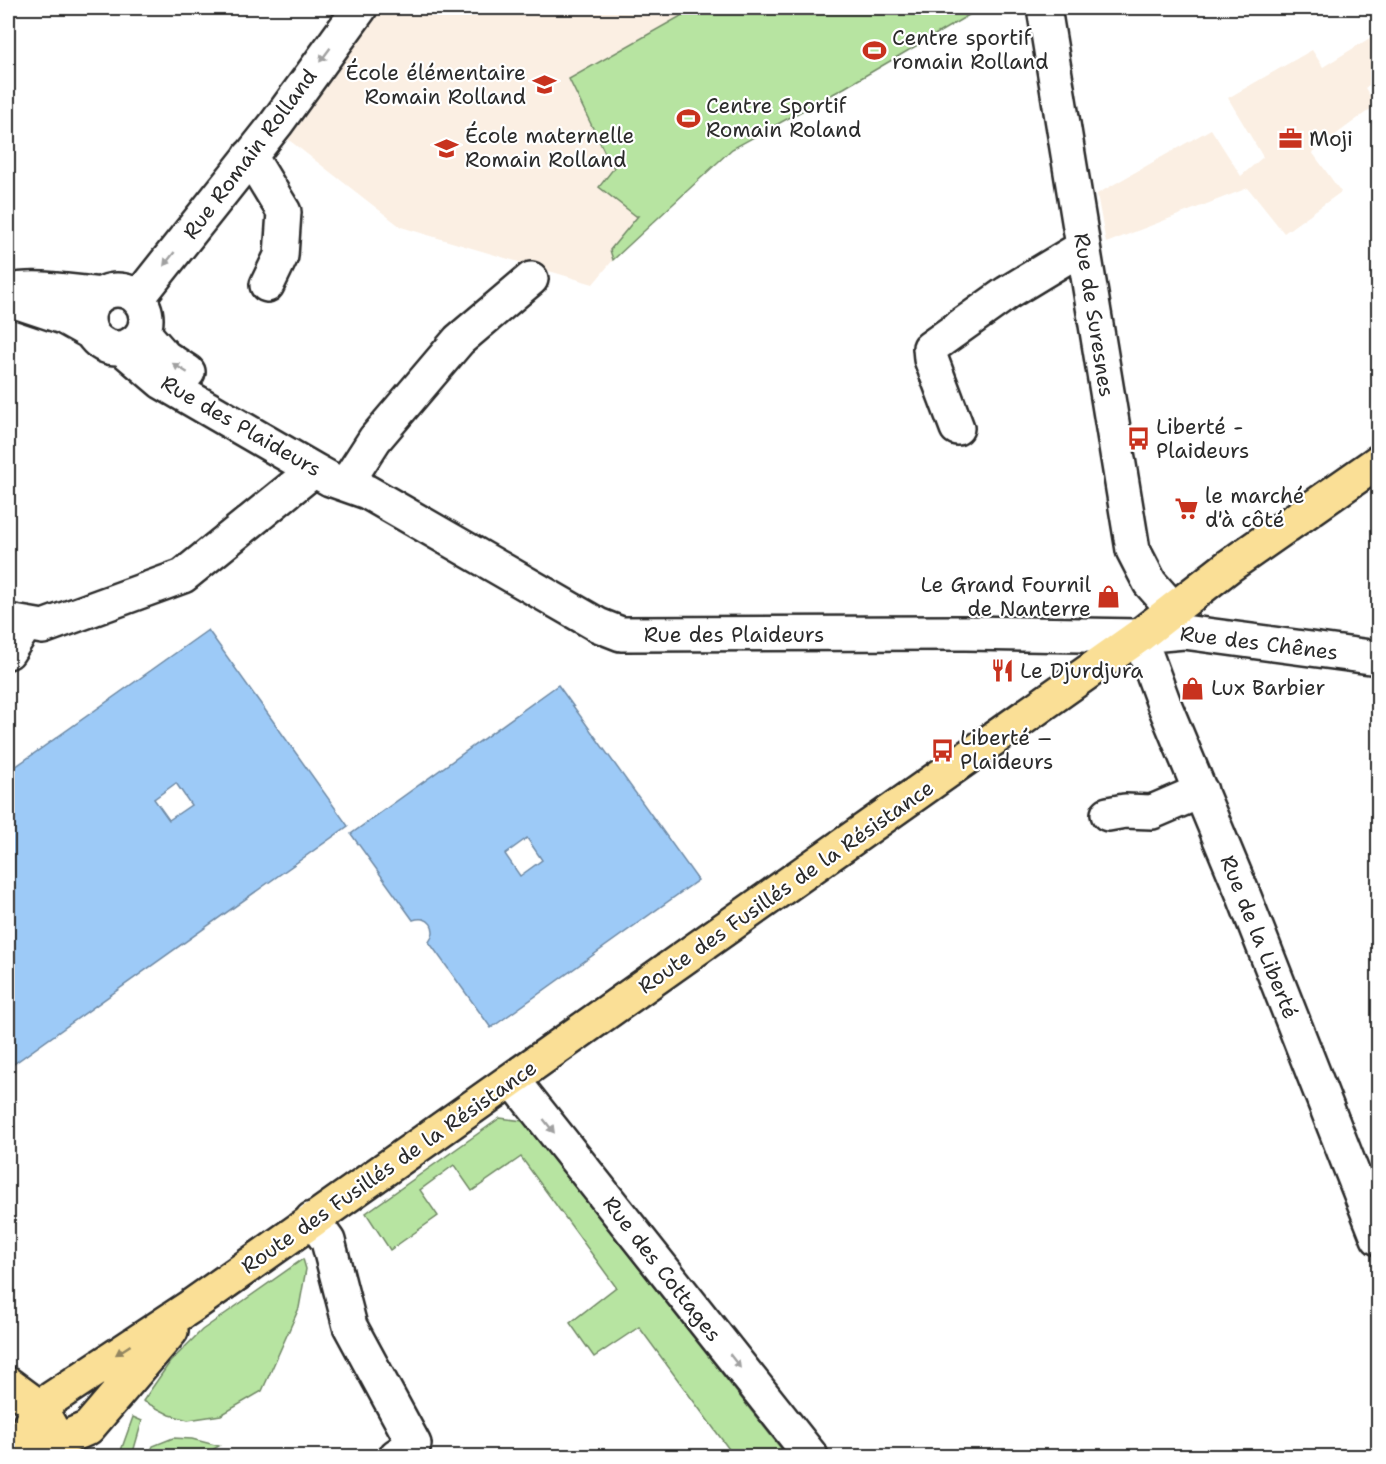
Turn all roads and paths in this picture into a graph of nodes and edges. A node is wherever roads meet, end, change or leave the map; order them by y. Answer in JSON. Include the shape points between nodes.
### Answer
{"nodes":[{"id":1,"x":360,"y":8,"type":"edge"},
{"id":2,"x":1044,"y":8,"type":"edge"},
{"id":3,"x":250,"y":156,"type":"junction"},
{"id":4,"x":1083,"y":248,"type":"junction"},
{"id":5,"x":1045,"y":270,"type":"junction"},
{"id":6,"x":531,"y":279,"type":"dead end"},
{"id":7,"x":267,"y":285,"type":"dead end"},
{"id":8,"x":8,"y":291,"type":"edge"},
{"id":9,"x":100,"y":295,"type":"junction"},
{"id":10,"x":8,"y":298,"type":"edge"},
{"id":11,"x":138,"y":298,"type":"junction"},
{"id":12,"x":90,"y":332,"type":"junction"},
{"id":13,"x":133,"y":340,"type":"junction"},
{"id":14,"x":972,"y":342,"type":"dead end"},
{"id":15,"x":957,"y":428,"type":"dead end"},
{"id":16,"x":1378,"y":462,"type":"edge"},
{"id":17,"x":314,"y":470,"type":"junction"},
{"id":18,"x":360,"y":483,"type":"junction"},
{"id":19,"x":1174,"y":610,"type":"junction"},
{"id":20,"x":17,"y":623,"type":"edge"},
{"id":21,"x":1139,"y":636,"type":"junction"},
{"id":22,"x":8,"y":652,"type":"edge"},
{"id":23,"x":1378,"y":658,"type":"edge"},
{"id":24,"x":1201,"y":791,"type":"junction"},
{"id":25,"x":1108,"y":814,"type":"dead end"},
{"id":26,"x":513,"y":1080,"type":"junction"},
{"id":27,"x":312,"y":1220,"type":"junction"},
{"id":28,"x":1378,"y":1238,"type":"edge"},
{"id":29,"x":190,"y":1307,"type":"junction"},
{"id":30,"x":8,"y":1384,"type":"edge"},
{"id":31,"x":39,"y":1407,"type":"junction"},
{"id":32,"x":62,"y":1449,"type":"edge"},
{"id":33,"x":13,"y":1452,"type":"edge"},
{"id":34,"x":396,"y":1456,"type":"edge"},
{"id":35,"x":811,"y":1456,"type":"edge"}],
"edges":[{"from":1,"to":3,"type":"street","name":"Rue Romain Rolland","one_way":true},
{"from":2,"to":4,"type":"street","name":"Rue de Suresnes"},
{"from":3,"to":7,"type":"street","via":[[284,212],[281,256]]},
{"from":3,"to":11,"type":"street","name":"Rue Romain Rolland","one_way":true},
{"from":4,"to":5,"type":"street"},
{"from":4,"to":19,"type":"street","name":"Rue de Suresnes","via":[[1132,550],[1150,583]]},
{"from":5,"to":14,"type":"street","via":[[1020,303],[970,334]]},
{"from":5,"to":15,"type":"street","via":[[930,348]]},
{"from":6,"to":18,"type":"street","via":[[459,340],[375,439]]},
{"from":8,"to":9,"type":"street"},
{"from":9,"to":11,"type":"street","via":[[115,290]]},
{"from":9,"to":12,"type":"street","via":[[89,310]]},
{"from":10,"to":12,"type":"street"},
{"from":11,"to":13,"type":"street","via":[[146,319]]},
{"from":12,"to":13,"type":"street","via":[[109,347]]},
{"from":13,"to":17,"type":"street","name":"Rue des Plaideurs","via":[[162,382]]},
{"from":18,"to":13,"type":"street","name":"Rue des Plaideurs","one_way":true,"via":[[336,458],[316,445]]},
{"from":16,"to":19,"type":"main road","name":"Route des Fusillés de la Résistance","via":[[1235,561]]},
{"from":17,"to":18,"type":"street","name":"Rue des Plaideurs","via":[[330,479]]},
{"from":17,"to":20,"type":"street","via":[[183,576],[43,627]]},
{"from":18,"to":21,"type":"street","name":"Rue des Plaideurs","via":[[598,625],[621,634]]},
{"from":19,"to":21,"type":"main road","name":"Route des Fusillés de la Résistance"},
{"from":20,"to":22,"type":"street"},
{"from":21,"to":23,"type":"street","name":"Rue des Chênes","via":[[1184,632]]},
{"from":21,"to":24,"type":"street","name":"Rue de la Liberté"},
{"from":21,"to":26,"type":"main road","name":"Route des Fusillés de la Résistance"},
{"from":24,"to":25,"type":"street","via":[[1152,812]]},
{"from":24,"to":28,"type":"street","name":"Rue de la Liberté"},
{"from":26,"to":27,"type":"main road","name":"Route des Fusillés de la Résistance"},
{"from":26,"to":35,"type":"street","name":"Rue des Cottages","one_way":true},
{"from":27,"to":29,"type":"main road","name":"Route des Fusillés de la Résistance"},
{"from":27,"to":34,"type":"street","via":[[328,1240],[350,1326],[414,1444]]},
{"from":29,"to":31,"type":"main road","name":"Route des Fusillés de la Résistance","one_way":true},
{"from":29,"to":32,"type":"main road","name":"Route des Fusillés de la Résistance","via":[[88,1428]]},
{"from":30,"to":31,"type":"main road"},
{"from":31,"to":32,"type":"main road"},
{"from":31,"to":33,"type":"main road","name":"Route des Fusillés de la Résistance"},
{"from":32,"to":33,"type":"main road","name":"Route des Fusillés de la Résistance"}]}
